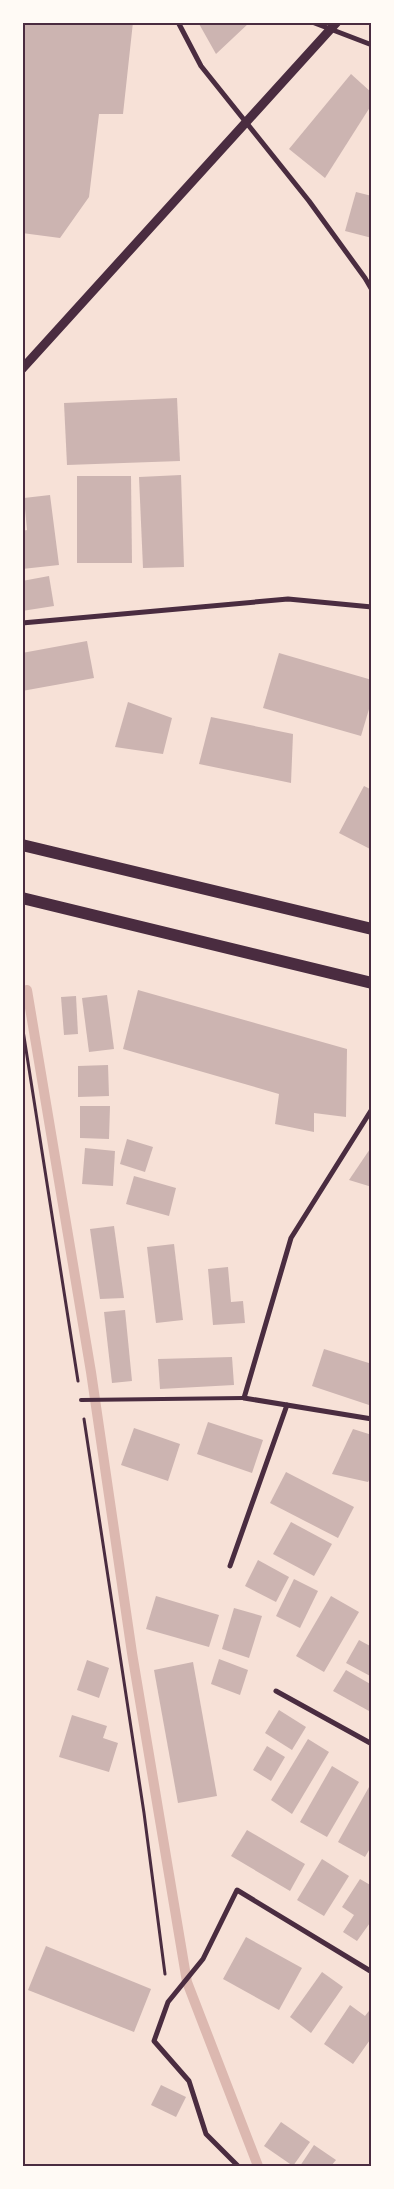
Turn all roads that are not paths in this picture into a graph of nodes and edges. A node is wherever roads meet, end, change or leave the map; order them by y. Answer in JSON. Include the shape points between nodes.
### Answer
{"nodes":[{"id":1,"x":178,"y":22,"type":"edge"},
{"id":2,"x":312,"y":22,"type":"edge"},
{"id":3,"x":337,"y":22,"type":"edge"},
{"id":4,"x":331,"y":30,"type":"junction"},
{"id":5,"x":372,"y":45,"type":"edge"},
{"id":6,"x":247,"y":122,"type":"junction"},
{"id":7,"x":372,"y":290,"type":"edge"},
{"id":8,"x":22,"y":369,"type":"edge"},
{"id":9,"x":372,"y":607,"type":"edge"},
{"id":10,"x":22,"y":623,"type":"edge"},
{"id":11,"x":23,"y":842,"type":"edge"},
{"id":12,"x":22,"y":898,"type":"edge"},
{"id":13,"x":372,"y":929,"type":"edge"},
{"id":14,"x":372,"y":983,"type":"edge"},
{"id":15,"x":372,"y":1109,"type":"edge"},
{"id":16,"x":244,"y":1398,"type":"junction"},
{"id":17,"x":81,"y":1400,"type":"road end"},
{"id":18,"x":287,"y":1405,"type":"junction"},
{"id":19,"x":372,"y":1419,"type":"edge"},
{"id":20,"x":230,"y":1566,"type":"dead end"},
{"id":21,"x":276,"y":1691,"type":"dead end"},
{"id":22,"x":372,"y":1744,"type":"edge"},
{"id":23,"x":372,"y":1972,"type":"edge"},
{"id":24,"x":238,"y":2166,"type":"edge"}],
"edges":[{"from":1,"to":6,"type":"street","via":[[201,66]]},
{"from":2,"to":4,"type":"street"},
{"from":3,"to":4,"type":"street"},
{"from":4,"to":5,"type":"street"},
{"from":4,"to":6,"type":"street"},
{"from":6,"to":7,"type":"street","via":[[309,201]]},
{"from":6,"to":8,"type":"street"},
{"from":9,"to":10,"type":"street","via":[[288,599]]},
{"from":11,"to":13,"type":"main road"},
{"from":12,"to":14,"type":"main road"},
{"from":15,"to":16,"type":"street","via":[[291,1238]]},
{"from":16,"to":17,"type":"lane"},
{"from":16,"to":18,"type":"street"},
{"from":18,"to":19,"type":"street"},
{"from":18,"to":20,"type":"street"},
{"from":21,"to":22,"type":"street"},
{"from":23,"to":24,"type":"street","via":[[237,1890],[203,1959],[168,2002],[154,2041],[189,2081],[206,2134]]}]}
